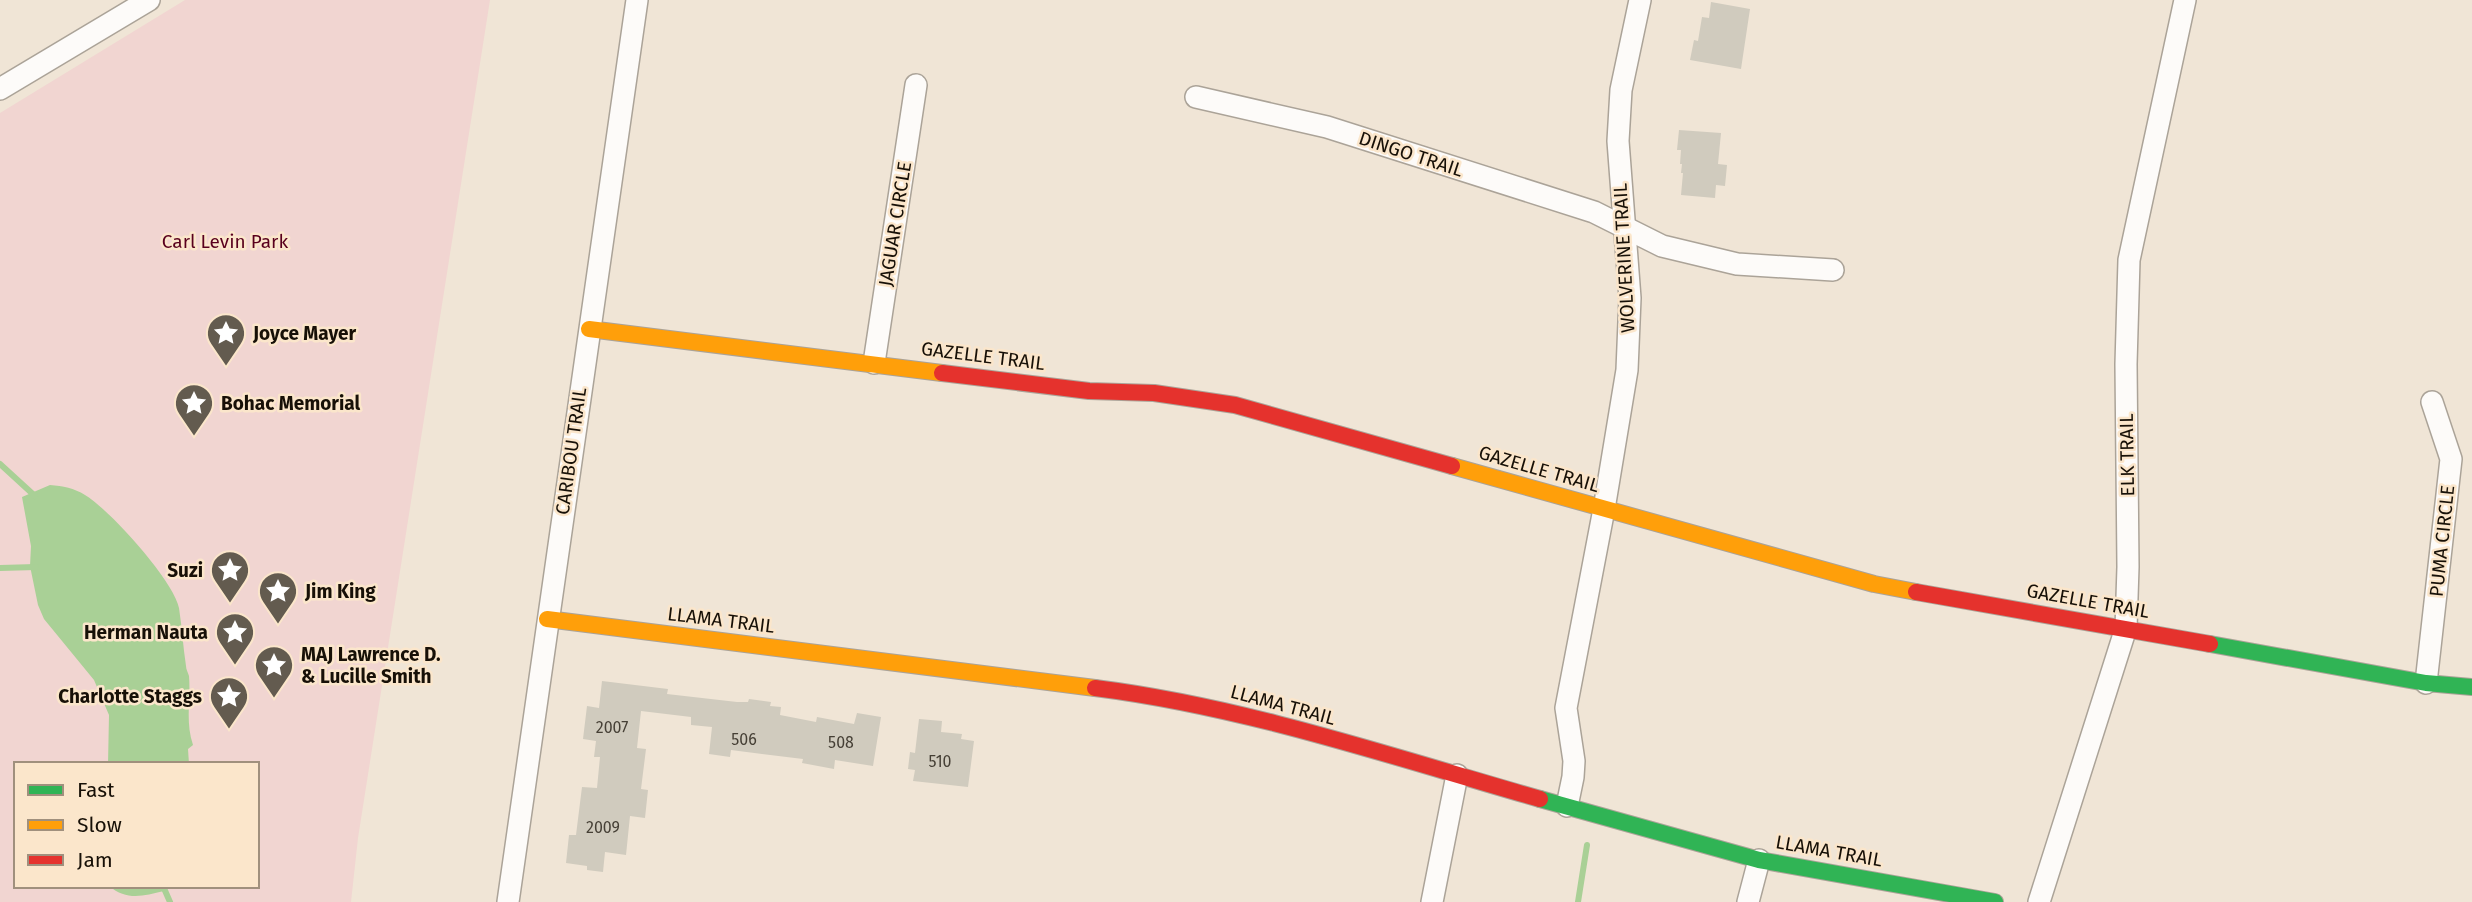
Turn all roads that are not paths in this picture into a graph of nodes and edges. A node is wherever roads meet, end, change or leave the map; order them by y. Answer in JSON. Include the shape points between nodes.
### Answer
{"nodes":[{"id":1,"x":149,"y":0,"type":"edge"},
{"id":2,"x":637,"y":0,"type":"edge"},
{"id":3,"x":1640,"y":0,"type":"edge"},
{"id":4,"x":2185,"y":0,"type":"edge"},
{"id":5,"x":916,"y":85,"type":"dead end"},
{"id":6,"x":0,"y":89,"type":"edge"},
{"id":7,"x":1196,"y":97,"type":"dead end"},
{"id":8,"x":1623,"y":226,"type":"junction"},
{"id":9,"x":1833,"y":270,"type":"dead end"},
{"id":10,"x":589,"y":329,"type":"junction"},
{"id":11,"x":874,"y":363,"type":"junction"},
{"id":12,"x":2432,"y":401,"type":"dead end"},
{"id":13,"x":1604,"y":509,"type":"junction"},
{"id":14,"x":547,"y":619,"type":"junction"},
{"id":15,"x":2126,"y":628,"type":"junction"},
{"id":16,"x":2426,"y":683,"type":"junction"},
{"id":17,"x":2472,"y":687,"type":"edge"},
{"id":18,"x":1457,"y":775,"type":"junction"},
{"id":19,"x":1567,"y":806,"type":"junction"},
{"id":20,"x":1759,"y":860,"type":"junction"},
{"id":21,"x":508,"y":902,"type":"edge"},
{"id":22,"x":1432,"y":902,"type":"edge"},
{"id":23,"x":1748,"y":902,"type":"edge"},
{"id":24,"x":1995,"y":902,"type":"edge"},
{"id":25,"x":2039,"y":902,"type":"edge"}],
"edges":[{"from":1,"to":6,"type":"street"},
{"from":2,"to":10,"type":"street","name":"CARIBOU TRAIL"},
{"from":3,"to":8,"type":"street","name":"WOLVERINE TRAIL","via":[[1621,90],[1618,141]]},
{"from":4,"to":15,"type":"street","name":"ELK TRAIL","via":[[2129,260]]},
{"from":5,"to":11,"type":"street","name":"JAGUAR CIRCLE"},
{"from":7,"to":8,"type":"street","name":"DINGO TRAIL","via":[[1327,127],[1594,212]]},
{"from":8,"to":9,"type":"street","name":"DINGO TRAIL","via":[[1661,246],[1737,264]]},
{"from":8,"to":13,"type":"street","name":"WOLVERINE TRAIL","via":[[1630,298],[1627,370]]},
{"from":10,"to":11,"type":"street","name":"GAZELLE TRAIL"},
{"from":10,"to":14,"type":"street","name":"CARIBOU TRAIL"},
{"from":11,"to":13,"type":"street","name":"GAZELLE TRAIL","via":[[1235,405]]},
{"from":12,"to":16,"type":"street","name":"PUMA CIRCLE","via":[[2451,459]]},
{"from":13,"to":15,"type":"street","name":"GAZELLE TRAIL","via":[[1874,584]]},
{"from":13,"to":19,"type":"street","name":"WOLVERINE TRAIL","via":[[1566,708],[1574,761]]},
{"from":14,"to":18,"type":"street","name":"LLAMA TRAIL","via":[[1158,696]]},
{"from":14,"to":21,"type":"street","name":"CARIBOU TRAIL"},
{"from":15,"to":16,"type":"street","name":"GAZELLE TRAIL"},
{"from":15,"to":25,"type":"street","name":"ELK TRAIL"},
{"from":16,"to":17,"type":"street","name":"GAZELLE TRAIL"},
{"from":18,"to":19,"type":"street","name":"LLAMA TRAIL"},
{"from":18,"to":22,"type":"street"},
{"from":19,"to":20,"type":"street","name":"LLAMA TRAIL"},
{"from":20,"to":23,"type":"street"},
{"from":20,"to":24,"type":"street","name":"LLAMA TRAIL"}]}
